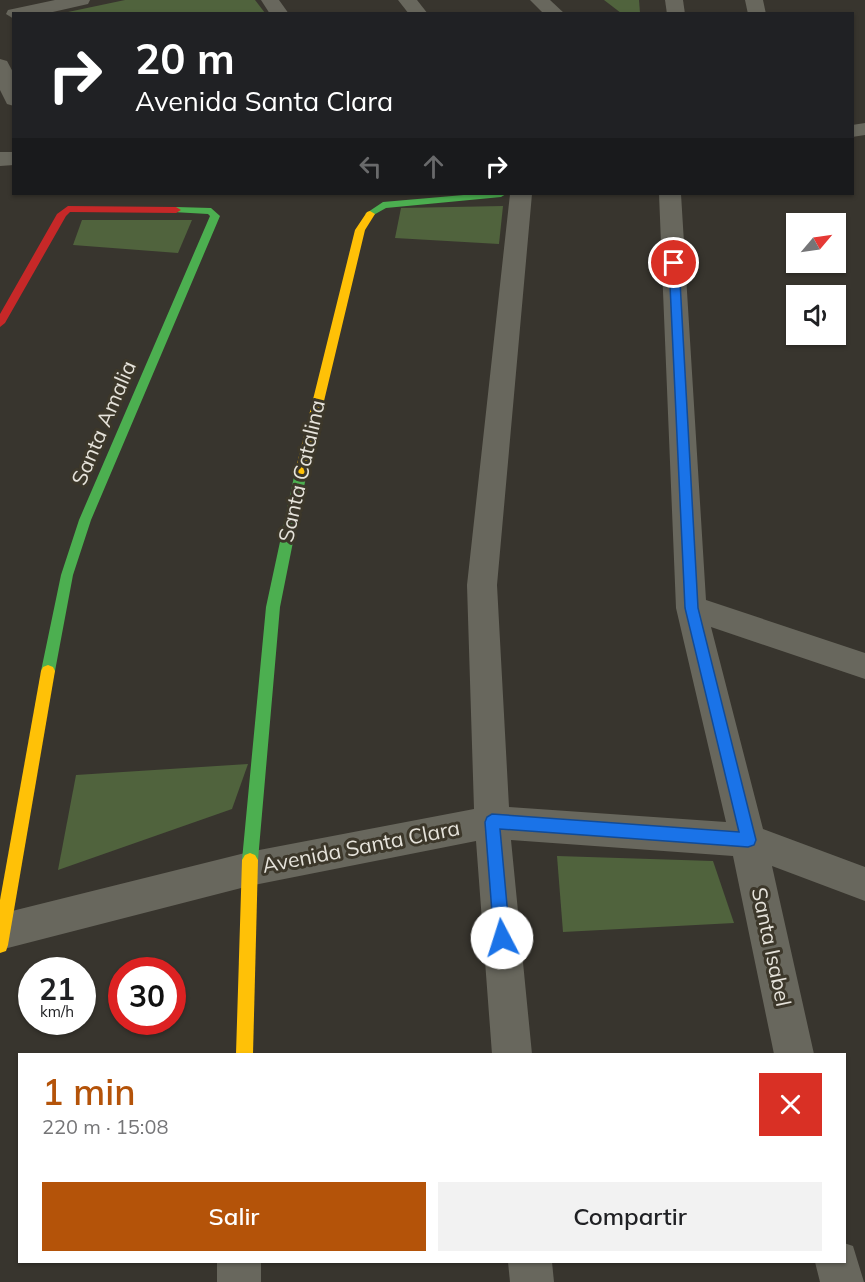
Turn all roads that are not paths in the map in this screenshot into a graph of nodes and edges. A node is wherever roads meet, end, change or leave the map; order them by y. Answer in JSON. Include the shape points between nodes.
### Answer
{"nodes":[{"id":1,"x":81,"y":0,"type":"edge"},
{"id":2,"x":407,"y":0,"type":"edge"},
{"id":3,"x":539,"y":0,"type":"edge"},
{"id":4,"x":24,"y":12,"type":"edge"},
{"id":5,"x":418,"y":12,"type":"edge"},
{"id":6,"x":554,"y":12,"type":"edge"},
{"id":7,"x":0,"y":65,"type":"edge"},
{"id":8,"x":12,"y":95,"type":"edge"},
{"id":9,"x":490,"y":195,"type":"edge"},
{"id":10,"x":521,"y":195,"type":"edge"},
{"id":11,"x":670,"y":195,"type":"edge"},
{"id":12,"x":0,"y":323,"type":"edge"},
{"id":13,"x":691,"y":608,"type":"junction"},
{"id":14,"x":865,"y":666,"type":"edge"},
{"id":15,"x":492,"y":822,"type":"junction"},
{"id":16,"x":748,"y":840,"type":"junction"},
{"id":17,"x":249,"y":869,"type":"junction"},
{"id":18,"x":865,"y":884,"type":"edge"},
{"id":19,"x":1,"y":936,"type":"edge"},
{"id":20,"x":244,"y":1053,"type":"edge"},
{"id":21,"x":512,"y":1053,"type":"edge"},
{"id":22,"x":794,"y":1053,"type":"edge"},
{"id":23,"x":239,"y":1263,"type":"edge"},
{"id":24,"x":531,"y":1263,"type":"edge"},
{"id":25,"x":837,"y":1263,"type":"edge"},
{"id":26,"x":239,"y":1282,"type":"edge"},
{"id":27,"x":532,"y":1282,"type":"edge"},
{"id":28,"x":842,"y":1282,"type":"edge"}],
"edges":[{"from":1,"to":4,"type":"street"},
{"from":2,"to":5,"type":"street"},
{"from":3,"to":6,"type":"street"},
{"from":7,"to":8,"type":"street"},
{"from":9,"to":17,"type":"street","name":"Santa Catalina","via":[[383,205],[370,213],[360,230],[294,500],[273,607]]},
{"from":10,"to":15,"type":"street","via":[[482,585]]},
{"from":11,"to":13,"type":"street","name":"Santa Isabel"},
{"from":12,"to":19,"type":"street","name":"Santa Amalia","via":[[68,209],[208,210],[215,216],[85,520],[67,575]]},
{"from":13,"to":14,"type":"street"},
{"from":13,"to":16,"type":"street","name":"Santa Isabel"},
{"from":15,"to":16,"type":"street","name":"Avenida Santa Clara"},
{"from":15,"to":17,"type":"street","name":"Avenida Santa Clara"},
{"from":15,"to":21,"type":"street"},
{"from":16,"to":18,"type":"street","name":"Avenida Santa Clara"},
{"from":16,"to":22,"type":"street","name":"Santa Isabel"},
{"from":17,"to":19,"type":"street","name":"Avenida Santa Clara"},
{"from":17,"to":20,"type":"street","name":"Santa Catalina"},
{"from":23,"to":26,"type":"street"},
{"from":24,"to":27,"type":"street"},
{"from":25,"to":28,"type":"street"}]}
